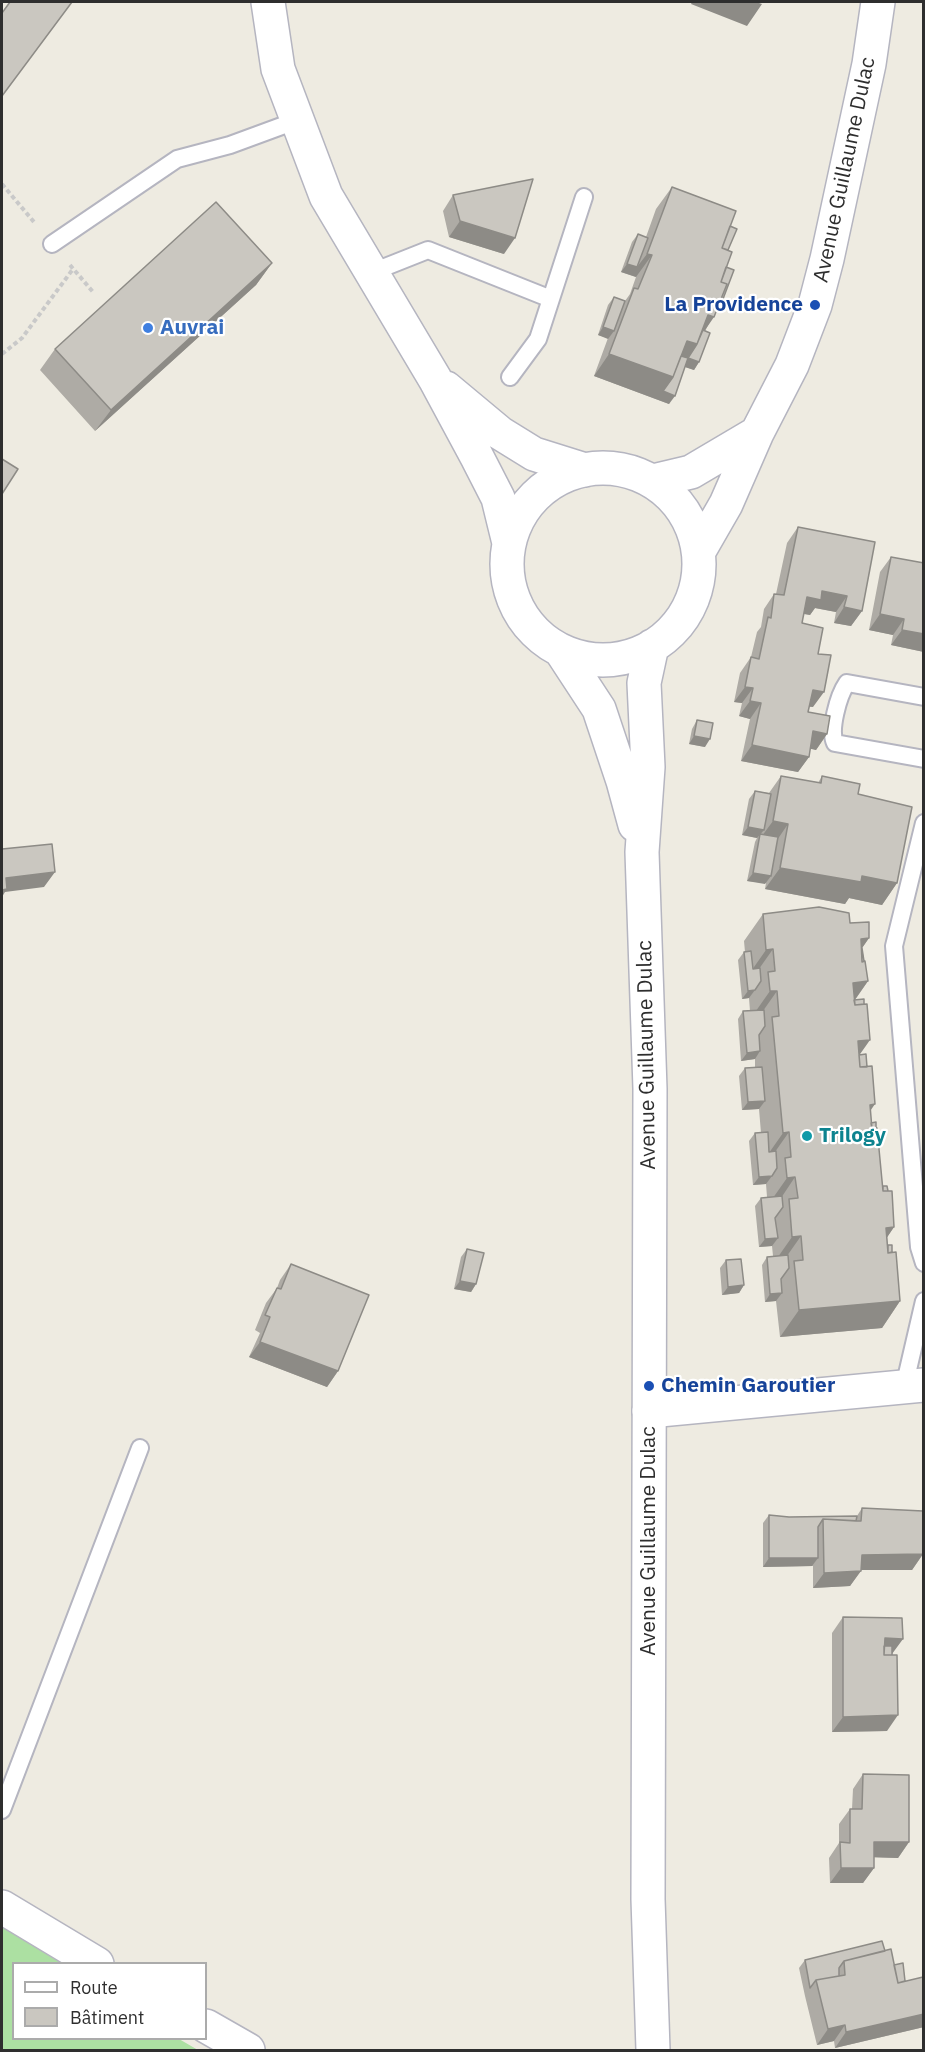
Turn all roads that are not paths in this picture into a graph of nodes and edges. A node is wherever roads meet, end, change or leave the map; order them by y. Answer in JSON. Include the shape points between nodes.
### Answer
{"nodes":[{"id":1,"x":268,"y":2,"type":"edge"},
{"id":2,"x":878,"y":2,"type":"edge"},
{"id":3,"x":298,"y":120,"type":"junction"},
{"id":4,"x":584,"y":197,"type":"dead end"},
{"id":5,"x":52,"y":243,"type":"dead end"},
{"id":6,"x":370,"y":273,"type":"junction"},
{"id":7,"x":551,"y":299,"type":"junction"},
{"id":8,"x":510,"y":377,"type":"dead end"},
{"id":9,"x":435,"y":379,"type":"junction"},
{"id":10,"x":757,"y":433,"type":"junction"},
{"id":11,"x":585,"y":470,"type":"junction"},
{"id":12,"x":653,"y":481,"type":"junction"},
{"id":13,"x":509,"y":543,"type":"junction"},
{"id":14,"x":699,"y":551,"type":"junction"},
{"id":15,"x":652,"y":646,"type":"junction"},
{"id":16,"x":561,"y":651,"type":"junction"},
{"id":17,"x":924,"y":697,"type":"edge"},
{"id":18,"x":924,"y":759,"type":"edge"},
{"id":19,"x":924,"y":823,"type":"edge"},
{"id":20,"x":642,"y":852,"type":"junction"},
{"id":21,"x":924,"y":1263,"type":"edge"},
{"id":22,"x":924,"y":1301,"type":"edge"},
{"id":23,"x":914,"y":1386,"type":"edge"},
{"id":24,"x":649,"y":1411,"type":"junction"},
{"id":25,"x":140,"y":1448,"type":"dead end"},
{"id":26,"x":2,"y":1810,"type":"edge"},
{"id":27,"x":2,"y":1907,"type":"edge"},
{"id":28,"x":94,"y":1962,"type":"edge"},
{"id":29,"x":207,"y":2027,"type":"edge"},
{"id":30,"x":248,"y":2050,"type":"edge"},
{"id":31,"x":654,"y":2050,"type":"edge"}],
"edges":[{"from":1,"to":3,"type":"main road","via":[[278,69]]},
{"from":2,"to":10,"type":"main road","name":"Avenue Guillaume Dulac","via":[[869,64],[818,293],[792,365]]},
{"from":3,"to":5,"type":"lane","via":[[177,159]]},
{"from":3,"to":6,"type":"main road","via":[[326,196]]},
{"from":4,"to":7,"type":"lane"},
{"from":6,"to":7,"type":"lane","via":[[428,250]]},
{"from":6,"to":9,"type":"main road"},
{"from":7,"to":8,"type":"lane","via":[[538,339]]},
{"from":9,"to":11,"type":"main road","via":[[500,433],[534,454]]},
{"from":9,"to":13,"type":"main road","via":[[498,498]]},
{"from":10,"to":12,"type":"main road","via":[[691,472]]},
{"from":10,"to":14,"type":"main road","name":"Avenue Guillaume Dulac","via":[[726,504]]},
{"from":11,"to":12,"type":"main road","via":[[608,468]]},
{"from":11,"to":13,"type":"main road","via":[[559,479],[536,495],[519,518]]},
{"from":12,"to":14,"type":"main road","via":[[675,499],[691,523]]},
{"from":13,"to":16,"type":"main road","via":[[508,576],[517,606],[535,632]]},
{"from":14,"to":15,"type":"main road","via":[[698,579],[690,606],[674,629]]},
{"from":15,"to":16,"type":"main road","via":[[608,660]]},
{"from":15,"to":20,"type":"main road","via":[[644,683],[648,767]]},
{"from":16,"to":20,"type":"main road","via":[[599,709]]},
{"from":17,"to":18,"type":"lane","via":[[847,683],[841,692],[832,735],[836,743]]},
{"from":19,"to":21,"type":"lane","via":[[894,946],[919,1247]]},
{"from":20,"to":24,"type":"main road","name":"Avenue Guillaume Dulac","via":[[650,1089]]},
{"from":22,"to":23,"type":"lane"},
{"from":23,"to":24,"type":"main road"},
{"from":24,"to":31,"type":"main road","name":"Avenue Guillaume Dulac","via":[[648,1899]]},
{"from":25,"to":26,"type":"lane"},
{"from":27,"to":28,"type":"main road"},
{"from":29,"to":30,"type":"main road"}]}
